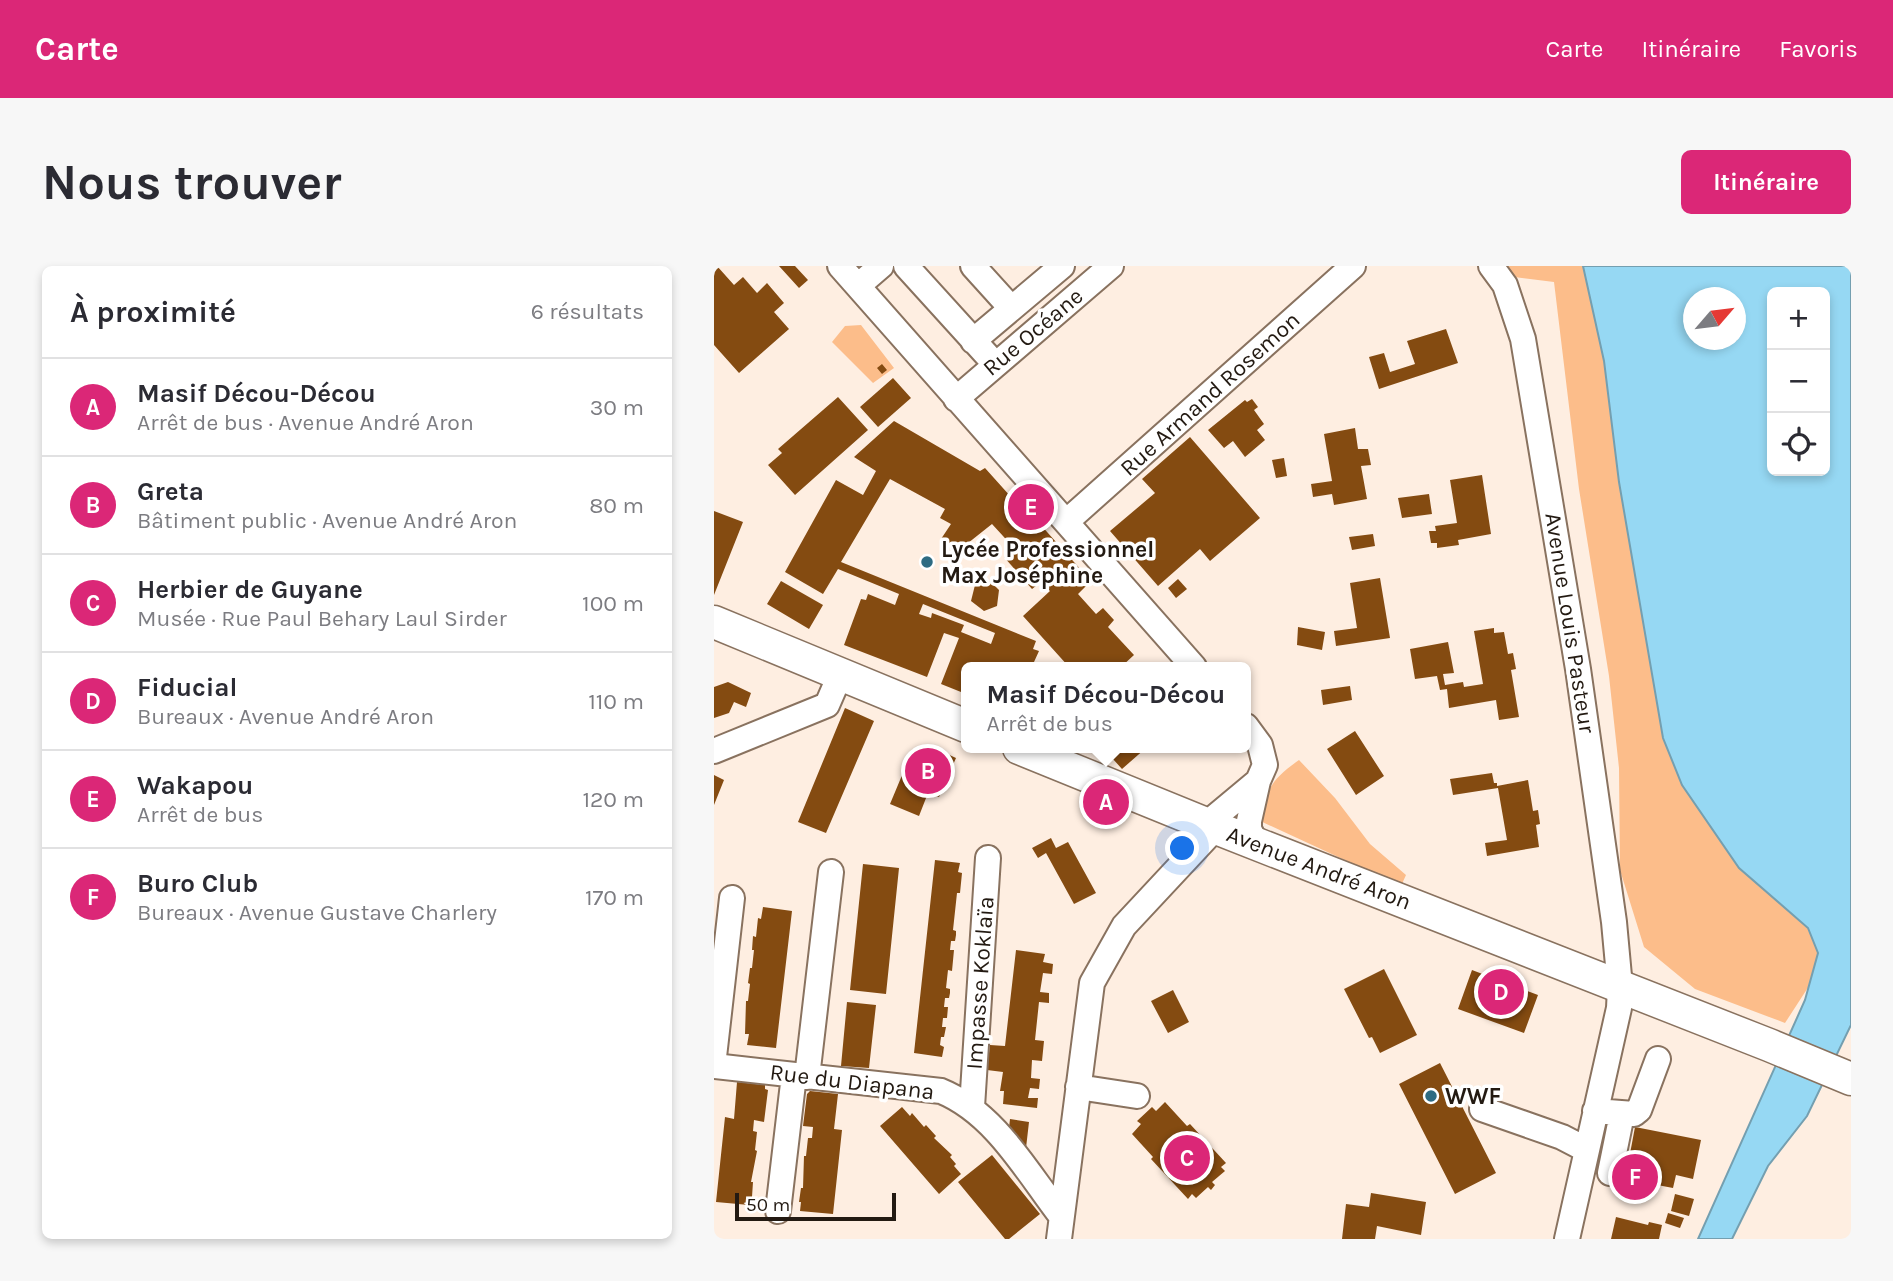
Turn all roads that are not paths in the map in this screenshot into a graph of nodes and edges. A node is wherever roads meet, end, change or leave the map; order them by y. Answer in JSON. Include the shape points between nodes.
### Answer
{"nodes":[{"id":1,"x":840,"y":266,"type":"edge"},
{"id":2,"x":881,"y":266,"type":"edge"},
{"id":3,"x":906,"y":266,"type":"edge"},
{"id":4,"x":973,"y":266,"type":"edge"},
{"id":5,"x":1111,"y":266,"type":"edge"},
{"id":6,"x":1353,"y":266,"type":"edge"},
{"id":7,"x":1490,"y":266,"type":"edge"},
{"id":8,"x":1055,"y":268,"type":"edge"},
{"id":9,"x":859,"y":285,"type":"junction"},
{"id":10,"x":1011,"y":308,"type":"junction"},
{"id":11,"x":973,"y":341,"type":"junction"},
{"id":12,"x":995,"y":365,"type":"junction"},
{"id":13,"x":956,"y":398,"type":"junction"},
{"id":14,"x":1066,"y":522,"type":"junction"},
{"id":15,"x":714,"y":622,"type":"edge"},
{"id":16,"x":1190,"y":662,"type":"edge"},
{"id":17,"x":839,"y":675,"type":"junction"},
{"id":18,"x":961,"y":724,"type":"edge"},
{"id":19,"x":1251,"y":733,"type":"edge"},
{"id":20,"x":714,"y":751,"type":"edge"},
{"id":21,"x":1031,"y":753,"type":"edge"},
{"id":22,"x":1258,"y":780,"type":"junction"},
{"id":23,"x":1211,"y":826,"type":"junction"},
{"id":24,"x":1256,"y":844,"type":"junction"},
{"id":25,"x":988,"y":858,"type":"dead end"},
{"id":26,"x":831,"y":872,"type":"dead end"},
{"id":27,"x":732,"y":898,"type":"dead end"},
{"id":28,"x":1620,"y":988,"type":"junction"},
{"id":29,"x":714,"y":1058,"type":"edge"},
{"id":30,"x":1658,"y":1059,"type":"dead end"},
{"id":31,"x":714,"y":1066,"type":"edge"},
{"id":32,"x":801,"y":1076,"type":"junction"},
{"id":33,"x":1848,"y":1078,"type":"edge"},
{"id":34,"x":1078,"y":1087,"type":"junction"},
{"id":35,"x":1137,"y":1096,"type":"dead end"},
{"id":36,"x":972,"y":1107,"type":"junction"},
{"id":37,"x":1482,"y":1109,"type":"dead end"},
{"id":38,"x":1595,"y":1111,"type":"junction"},
{"id":39,"x":1622,"y":1114,"type":"junction"},
{"id":40,"x":1587,"y":1150,"type":"junction"},
{"id":41,"x":1610,"y":1173,"type":"dead end"},
{"id":42,"x":778,"y":1210,"type":"dead end"},
{"id":43,"x":1060,"y":1228,"type":"edge"},
{"id":44,"x":1567,"y":1239,"type":"edge"}],
"edges":[{"from":1,"to":9,"type":"street"},
{"from":2,"to":9,"type":"street"},
{"from":3,"to":11,"type":"street"},
{"from":4,"to":10,"type":"street"},
{"from":5,"to":12,"type":"street","name":"Rue Océane"},
{"from":6,"to":14,"type":"street","name":"Rue Armand Rosemon"},
{"from":7,"to":28,"type":"street","name":"Avenue Louis Pasteur","via":[[1505,285],[1523,339],[1578,669]]},
{"from":8,"to":10,"type":"street"},
{"from":9,"to":13,"type":"street"},
{"from":10,"to":11,"type":"street"},
{"from":11,"to":12,"type":"street"},
{"from":12,"to":13,"type":"street","name":"Rue Océane"},
{"from":13,"to":14,"type":"street"},
{"from":14,"to":16,"type":"street"},
{"from":15,"to":17,"type":"main road"},
{"from":17,"to":18,"type":"main road"},
{"from":17,"to":20,"type":"street","via":[[827,705]]},
{"from":19,"to":22,"type":"street","via":[[1265,765]]},
{"from":21,"to":23,"type":"main road","name":"Avenue André Aron"},
{"from":22,"to":23,"type":"street","via":[[1216,816]]},
{"from":22,"to":24,"type":"street","via":[[1249,821]]},
{"from":23,"to":24,"type":"main road","name":"Avenue André Aron"},
{"from":23,"to":34,"type":"street","via":[[1208,836],[1124,926],[1092,983]]},
{"from":24,"to":28,"type":"main road","name":"Avenue André Aron"},
{"from":25,"to":36,"type":"street","name":"Impasse Koklaïa"},
{"from":26,"to":32,"type":"street"},
{"from":27,"to":29,"type":"street"},
{"from":28,"to":33,"type":"main road","name":"Avenue André Aron"},
{"from":28,"to":38,"type":"street","name":"Avenue Louis Pasteur"},
{"from":30,"to":39,"type":"street","via":[[1639,1111]]},
{"from":31,"to":32,"type":"street","name":"Rue du Diapana"},
{"from":32,"to":36,"type":"street","name":"Rue du Diapana","via":[[941,1091]]},
{"from":32,"to":42,"type":"street"},
{"from":34,"to":35,"type":"street"},
{"from":34,"to":43,"type":"street"},
{"from":36,"to":43,"type":"street","name":"Rue du Diapana","via":[[999,1135]]},
{"from":37,"to":40,"type":"street"},
{"from":38,"to":39,"type":"street"},
{"from":38,"to":40,"type":"street","name":"Avenue Louis Pasteur"},
{"from":39,"to":41,"type":"street"},
{"from":40,"to":44,"type":"street","name":"Avenue Louis Pasteur"}]}
